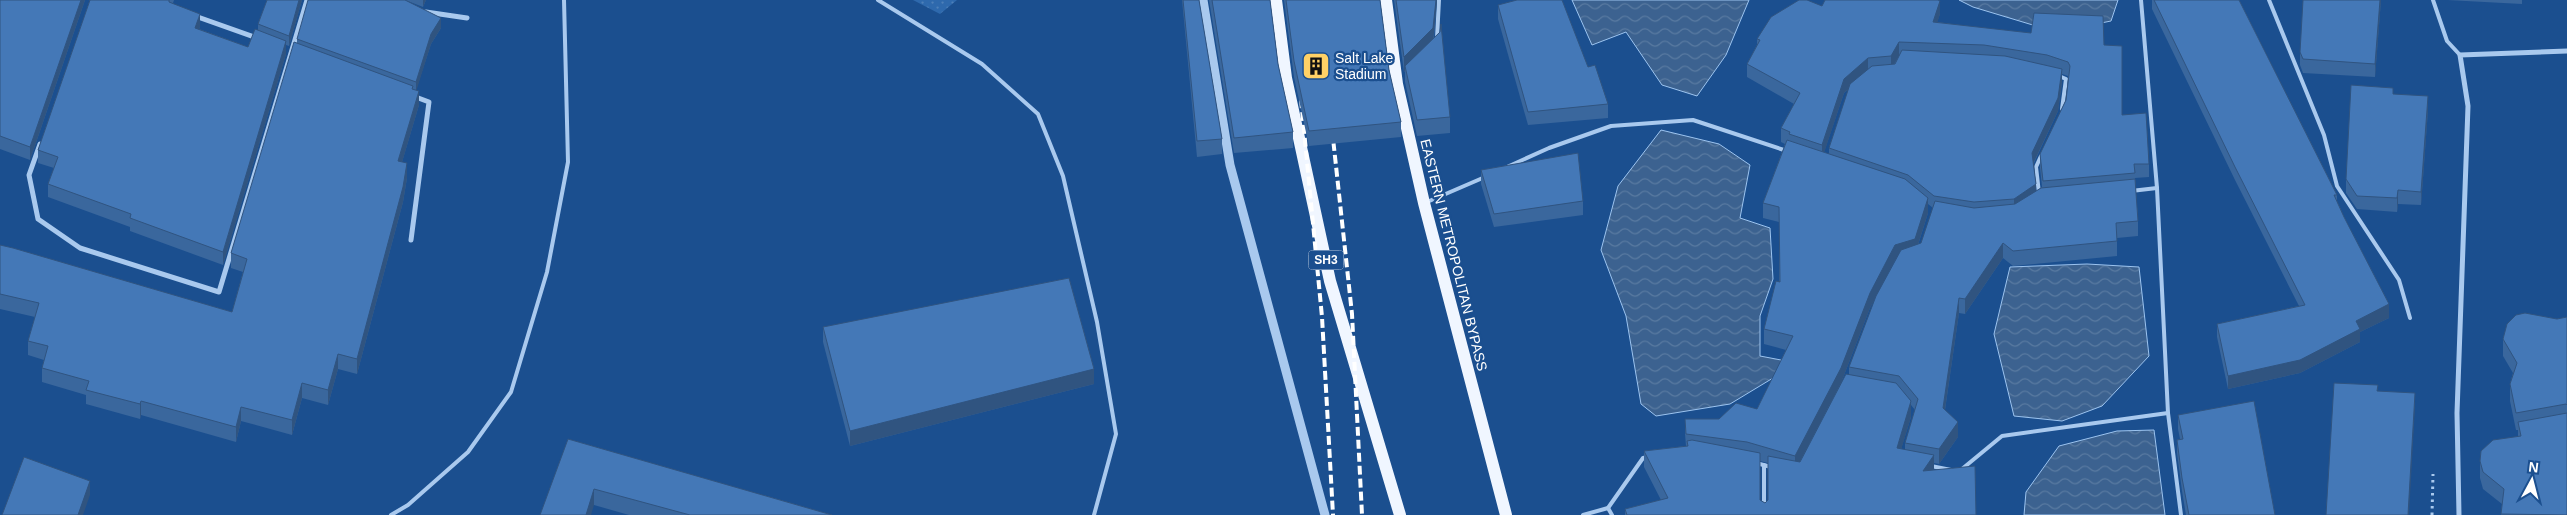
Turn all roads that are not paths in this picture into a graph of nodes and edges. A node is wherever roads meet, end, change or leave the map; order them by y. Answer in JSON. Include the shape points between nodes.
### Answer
{"nodes":[{"id":1,"x":307,"y":0,"type":"edge"},
{"id":2,"x":564,"y":0,"type":"edge"},
{"id":3,"x":878,"y":0,"type":"edge"},
{"id":4,"x":1203,"y":0,"type":"edge"},
{"id":5,"x":1276,"y":0,"type":"edge"},
{"id":6,"x":1386,"y":0,"type":"edge"},
{"id":7,"x":1439,"y":0,"type":"edge"},
{"id":8,"x":2141,"y":0,"type":"edge"},
{"id":9,"x":2269,"y":0,"type":"edge"},
{"id":10,"x":2433,"y":0,"type":"edge"},
{"id":11,"x":417,"y":11,"type":"edge"},
{"id":12,"x":189,"y":13,"type":"edge"},
{"id":13,"x":468,"y":18,"type":"dead end"},
{"id":14,"x":263,"y":40,"type":"edge"},
{"id":15,"x":1437,"y":45,"type":"edge"},
{"id":16,"x":281,"y":47,"type":"edge"},
{"id":17,"x":290,"y":50,"type":"junction"},
{"id":18,"x":2567,"y":51,"type":"edge"},
{"id":19,"x":299,"y":54,"type":"edge"},
{"id":20,"x":2460,"y":55,"type":"junction"},
{"id":21,"x":2057,"y":75,"type":"edge"},
{"id":22,"x":410,"y":95,"type":"edge"},
{"id":23,"x":2062,"y":112,"type":"edge"},
{"id":24,"x":42,"y":138,"type":"edge"},
{"id":25,"x":2044,"y":152,"type":"edge"},
{"id":26,"x":1795,"y":154,"type":"edge"},
{"id":27,"x":1501,"y":169,"type":"edge"},
{"id":28,"x":1493,"y":173,"type":"edge"},
{"id":29,"x":2157,"y":188,"type":"junction"},
{"id":30,"x":2128,"y":191,"type":"edge"},
{"id":31,"x":2040,"y":199,"type":"edge"},
{"id":32,"x":1424,"y":203,"type":"junction"},
{"id":33,"x":411,"y":240,"type":"dead end"},
{"id":34,"x":2410,"y":318,"type":"dead end"},
{"id":35,"x":2168,"y":413,"type":"junction"},
{"id":36,"x":1653,"y":456,"type":"edge"},
{"id":37,"x":1746,"y":461,"type":"edge"},
{"id":38,"x":1926,"y":465,"type":"edge"},
{"id":39,"x":1764,"y":466,"type":"junction"},
{"id":40,"x":1781,"y":470,"type":"edge"},
{"id":41,"x":1608,"y":508,"type":"junction"},
{"id":42,"x":391,"y":515,"type":"edge"},
{"id":43,"x":1094,"y":515,"type":"edge"},
{"id":44,"x":1325,"y":515,"type":"edge"},
{"id":45,"x":1400,"y":515,"type":"edge"},
{"id":46,"x":1506,"y":515,"type":"edge"},
{"id":47,"x":1583,"y":515,"type":"edge"},
{"id":48,"x":1612,"y":515,"type":"edge"},
{"id":49,"x":1764,"y":515,"type":"edge"},
{"id":50,"x":2181,"y":515,"type":"edge"},
{"id":51,"x":2459,"y":515,"type":"edge"}],
"edges":[{"from":1,"to":17,"type":"street"},
{"from":2,"to":42,"type":"lane","via":[[568,162],[547,272],[512,392],[468,452],[408,505]]},
{"from":3,"to":43,"type":"lane","via":[[982,64],[1038,114],[1063,176],[1097,322],[1116,434]]},
{"from":4,"to":44,"type":"street","via":[[1230,165]]},
{"from":5,"to":45,"type":"main road","number":"SH3","via":[[1286,78],[1330,281]]},
{"from":6,"to":32,"type":"main road","name":"EASTERN METROPOLITAN BYPASS"},
{"from":7,"to":15,"type":"lane"},
{"from":8,"to":29,"type":"lane"},
{"from":9,"to":34,"type":"lane","via":[[2324,135],[2337,186],[2399,280]]},
{"from":10,"to":20,"type":"lane","via":[[2447,41]]},
{"from":11,"to":13,"type":"street"},
{"from":12,"to":14,"type":"street"},
{"from":16,"to":17,"type":"street"},
{"from":17,"to":19,"type":"street"},
{"from":17,"to":24,"type":"street","via":[[219,292],[80,248],[38,219],[29,175]]},
{"from":18,"to":20,"type":"street"},
{"from":20,"to":51,"type":"street","via":[[2468,106],[2457,413]]},
{"from":21,"to":23,"type":"lane","via":[[2066,79]]},
{"from":22,"to":33,"type":"street","via":[[429,102]]},
{"from":25,"to":31,"type":"lane","via":[[2036,167]]},
{"from":26,"to":27,"type":"lane","via":[[1692,120],[1611,126]]},
{"from":28,"to":32,"type":"lane"},
{"from":29,"to":30,"type":"lane"},
{"from":29,"to":35,"type":"lane"},
{"from":32,"to":46,"type":"main road","name":"EASTERN METROPOLITAN BYPASS"},
{"from":35,"to":38,"type":"lane","via":[[2002,436],[1960,471]]},
{"from":35,"to":50,"type":"lane"},
{"from":36,"to":41,"type":"lane","via":[[1643,458]]},
{"from":37,"to":39,"type":"lane"},
{"from":39,"to":40,"type":"lane"},
{"from":39,"to":49,"type":"lane"},
{"from":41,"to":47,"type":"lane"},
{"from":41,"to":48,"type":"lane"}]}
